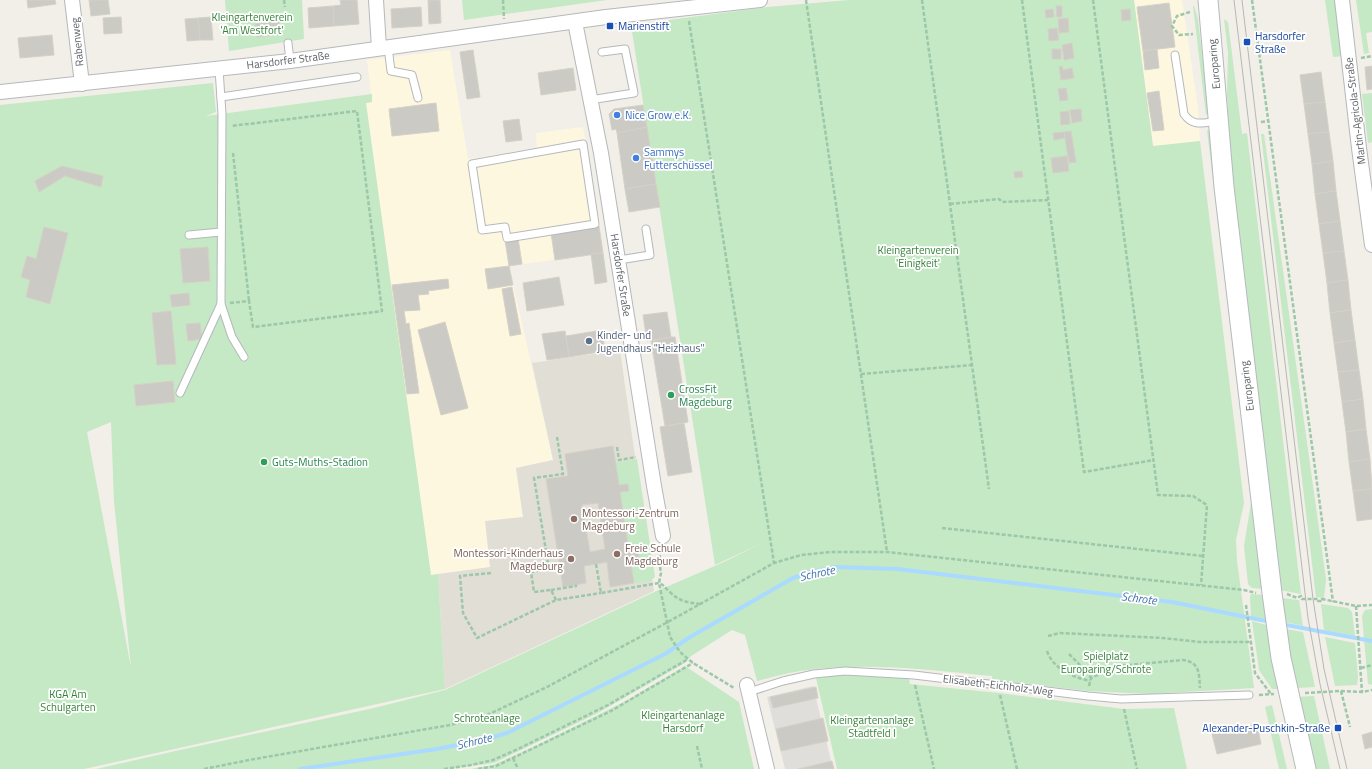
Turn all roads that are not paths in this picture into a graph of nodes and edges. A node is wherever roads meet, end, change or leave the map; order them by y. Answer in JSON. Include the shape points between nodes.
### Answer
{"nodes":[{"id":1,"x":72,"y":0,"type":"edge"},
{"id":2,"x":376,"y":0,"type":"edge"},
{"id":3,"x":760,"y":0,"type":"edge"},
{"id":4,"x":1208,"y":0,"type":"edge"},
{"id":5,"x":1342,"y":0,"type":"edge"},
{"id":6,"x":575,"y":22,"type":"junction"},
{"id":7,"x":288,"y":43,"type":"dead end"},
{"id":8,"x":384,"y":47,"type":"junction"},
{"id":9,"x":602,"y":52,"type":"dead end"},
{"id":10,"x":1175,"y":55,"type":"dead end"},
{"id":11,"x":290,"y":61,"type":"junction"},
{"id":12,"x":219,"y":69,"type":"junction"},
{"id":13,"x":357,"y":77,"type":"dead end"},
{"id":14,"x":82,"y":84,"type":"junction"},
{"id":15,"x":0,"y":92,"type":"edge"},
{"id":16,"x":221,"y":97,"type":"junction"},
{"id":17,"x":418,"y":98,"type":"dead end"},
{"id":18,"x":590,"y":100,"type":"junction"},
{"id":19,"x":1219,"y":121,"type":"junction"},
{"id":20,"x":595,"y":224,"type":"joint"},
{"id":21,"x":646,"y":229,"type":"dead end"},
{"id":22,"x":221,"y":232,"type":"junction"},
{"id":23,"x":189,"y":235,"type":"dead end"},
{"id":24,"x":1372,"y":245,"type":"edge"},
{"id":25,"x":618,"y":260,"type":"junction"},
{"id":26,"x":220,"y":304,"type":"junction"},
{"id":27,"x":244,"y":358,"type":"dead end"},
{"id":28,"x":180,"y":393,"type":"dead end"},
{"id":29,"x":663,"y":536,"type":"road end"},
{"id":30,"x":748,"y":689,"type":"joint"},
{"id":31,"x":1249,"y":695,"type":"road end"},
{"id":32,"x":767,"y":769,"type":"edge"},
{"id":33,"x":1306,"y":769,"type":"edge"}],
"edges":[{"from":1,"to":14,"type":"street","name":"Rabenweg"},
{"from":2,"to":8,"type":"street"},
{"from":3,"to":6,"type":"street","name":"Harsdorfer Straße"},
{"from":4,"to":19,"type":"main road","name":"Europaring"},
{"from":5,"to":24,"type":"street","name":"Martin-Agricola-Straße"},
{"from":6,"to":8,"type":"street","name":"Harsdorfer Straße"},
{"from":6,"to":18,"type":"street","name":"Harsdorfer Straße"},
{"from":7,"to":11,"type":"lane"},
{"from":8,"to":11,"type":"street","name":"Harsdorfer Straße"},
{"from":8,"to":17,"type":"lane","via":[[391,71],[412,75]]},
{"from":9,"to":18,"type":"lane","via":[[625,49],[634,93]]},
{"from":10,"to":19,"type":"lane","via":[[1182,106],[1186,117],[1194,123]]},
{"from":11,"to":12,"type":"street","name":"Harsdorfer Straße"},
{"from":12,"to":14,"type":"street","name":"Harsdorfer Straße"},
{"from":12,"to":16,"type":"lane"},
{"from":13,"to":16,"type":"lane"},
{"from":14,"to":15,"type":"street","name":"Harsdorfer Straße"},
{"from":16,"to":22,"type":"lane"},
{"from":18,"to":25,"type":"street","name":"Harsdorfer Straße","via":[[602,153]]},
{"from":19,"to":33,"type":"main road","name":"Europaring","via":[[1224,187],[1279,602],[1278,636]]},
{"from":20,"to":20,"type":"lane","via":[[507,238],[505,227],[482,230],[472,164],[583,144]]},
{"from":21,"to":25,"type":"lane","via":[[650,255]]},
{"from":22,"to":23,"type":"lane"},
{"from":22,"to":26,"type":"lane"},
{"from":25,"to":29,"type":"street","name":"Harsdorfer Straße"},
{"from":26,"to":27,"type":"lane","via":[[232,336]]},
{"from":26,"to":28,"type":"lane"},
{"from":30,"to":31,"type":"lane","name":"Elisabeth-Eichholz-Weg","via":[[830,672],[860,672],[914,675],[1122,699]]},
{"from":30,"to":32,"type":"street"}]}
